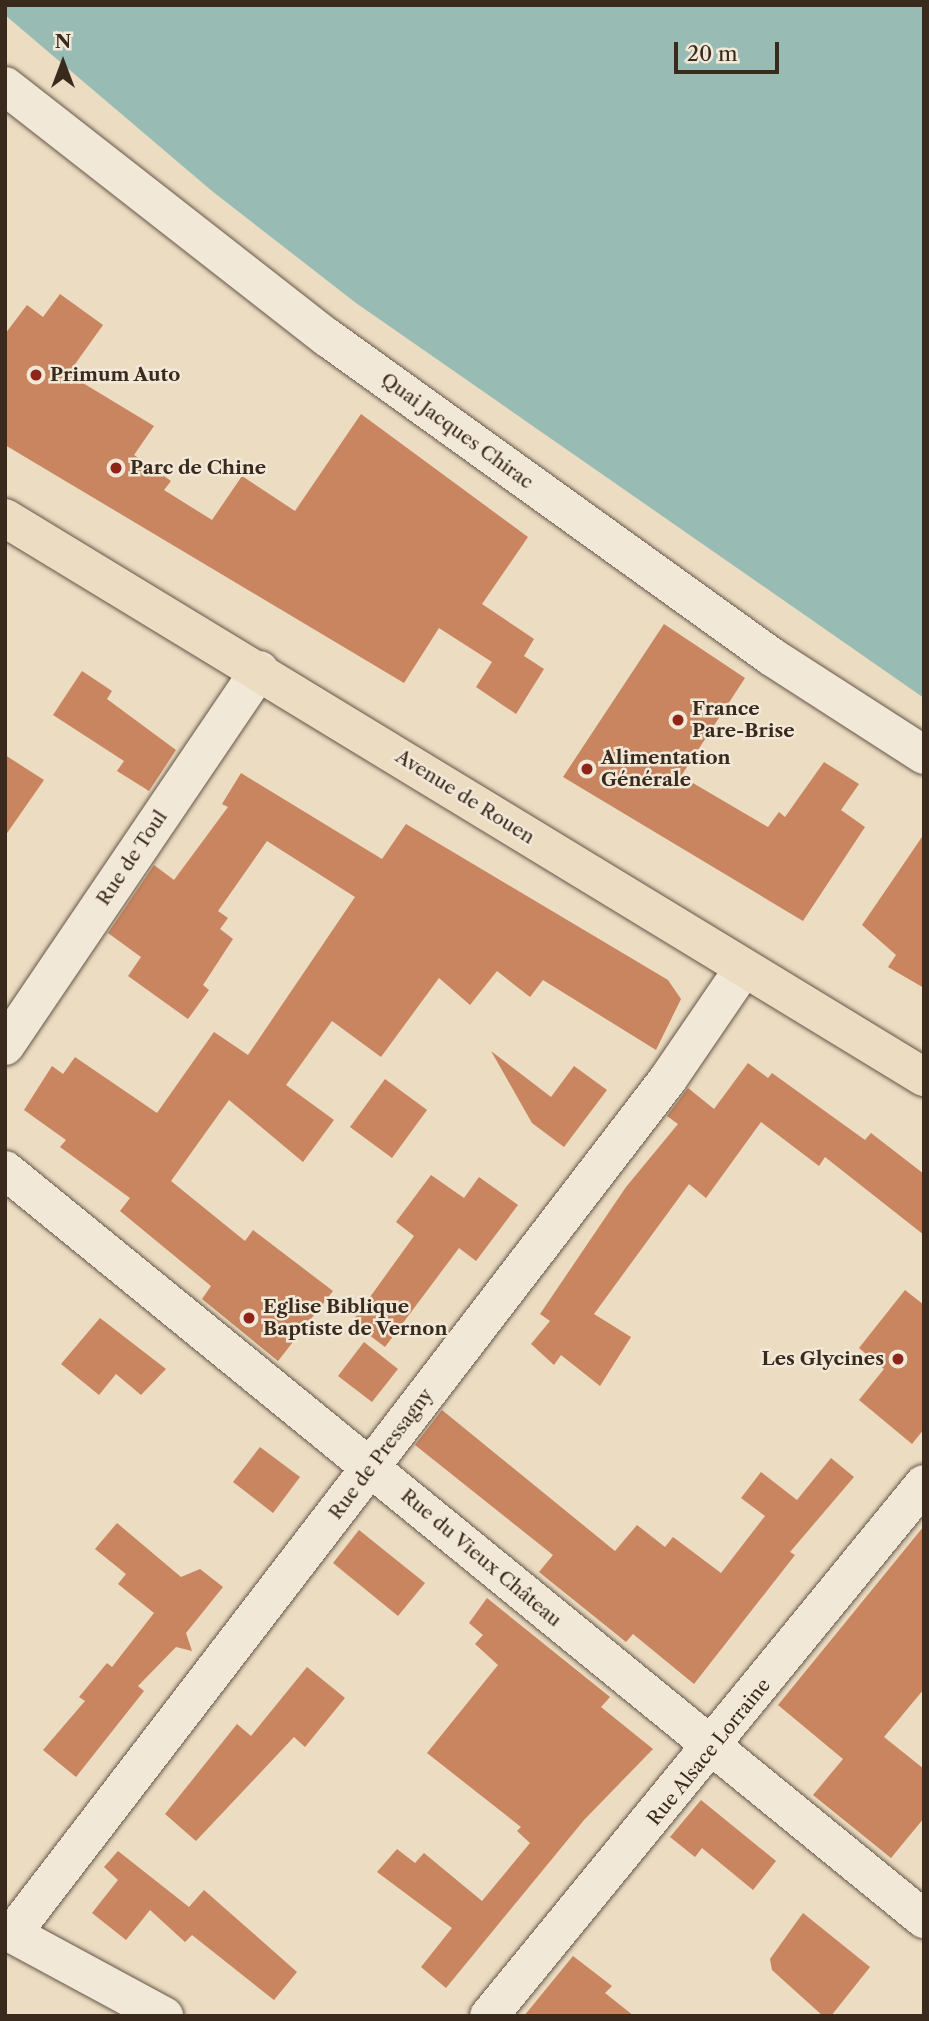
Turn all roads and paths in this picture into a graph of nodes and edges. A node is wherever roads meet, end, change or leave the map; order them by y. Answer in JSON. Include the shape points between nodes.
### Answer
{"nodes":[{"id":1,"x":5,"y":86,"type":"edge"},
{"id":2,"x":6,"y":520,"type":"edge"},
{"id":3,"x":260,"y":670,"type":"junction"},
{"id":4,"x":924,"y":755,"type":"edge"},
{"id":5,"x":743,"y":969,"type":"junction"},
{"id":6,"x":5,"y":1046,"type":"edge"},
{"id":7,"x":924,"y":1077,"type":"edge"},
{"id":8,"x":5,"y":1170,"type":"edge"},
{"id":9,"x":370,"y":1468,"type":"junction"},
{"id":10,"x":924,"y":1484,"type":"edge"},
{"id":11,"x":713,"y":1749,"type":"junction"},
{"id":12,"x":924,"y":1919,"type":"edge"},
{"id":13,"x":9,"y":1932,"type":"edge"},
{"id":14,"x":164,"y":2016,"type":"edge"},
{"id":15,"x":489,"y":2016,"type":"edge"}],
"edges":[{"from":1,"to":4,"type":"street","name":"Quai Jacques Chirac","via":[[340,346],[772,657]]},
{"from":2,"to":3,"type":"main road","name":"Avenue de Rouen"},
{"from":3,"to":5,"type":"main road","name":"Avenue de Rouen"},
{"from":3,"to":6,"type":"street","name":"Rue de Toul"},
{"from":5,"to":7,"type":"main road","name":"Avenue de Rouen"},
{"from":5,"to":9,"type":"street","name":"Rue de Pressagny","via":[[668,1079]]},
{"from":8,"to":9,"type":"street","name":"Rue du Vieux Château"},
{"from":9,"to":11,"type":"street","name":"Rue du Vieux Château"},
{"from":9,"to":13,"type":"street","name":"Rue de Pressagny"},
{"from":10,"to":11,"type":"street","name":"Rue Alsace Lorraine"},
{"from":11,"to":12,"type":"street","name":"Rue du Vieux Château"},
{"from":11,"to":15,"type":"street","name":"Rue Alsace Lorraine"},
{"from":13,"to":14,"type":"street"}]}
